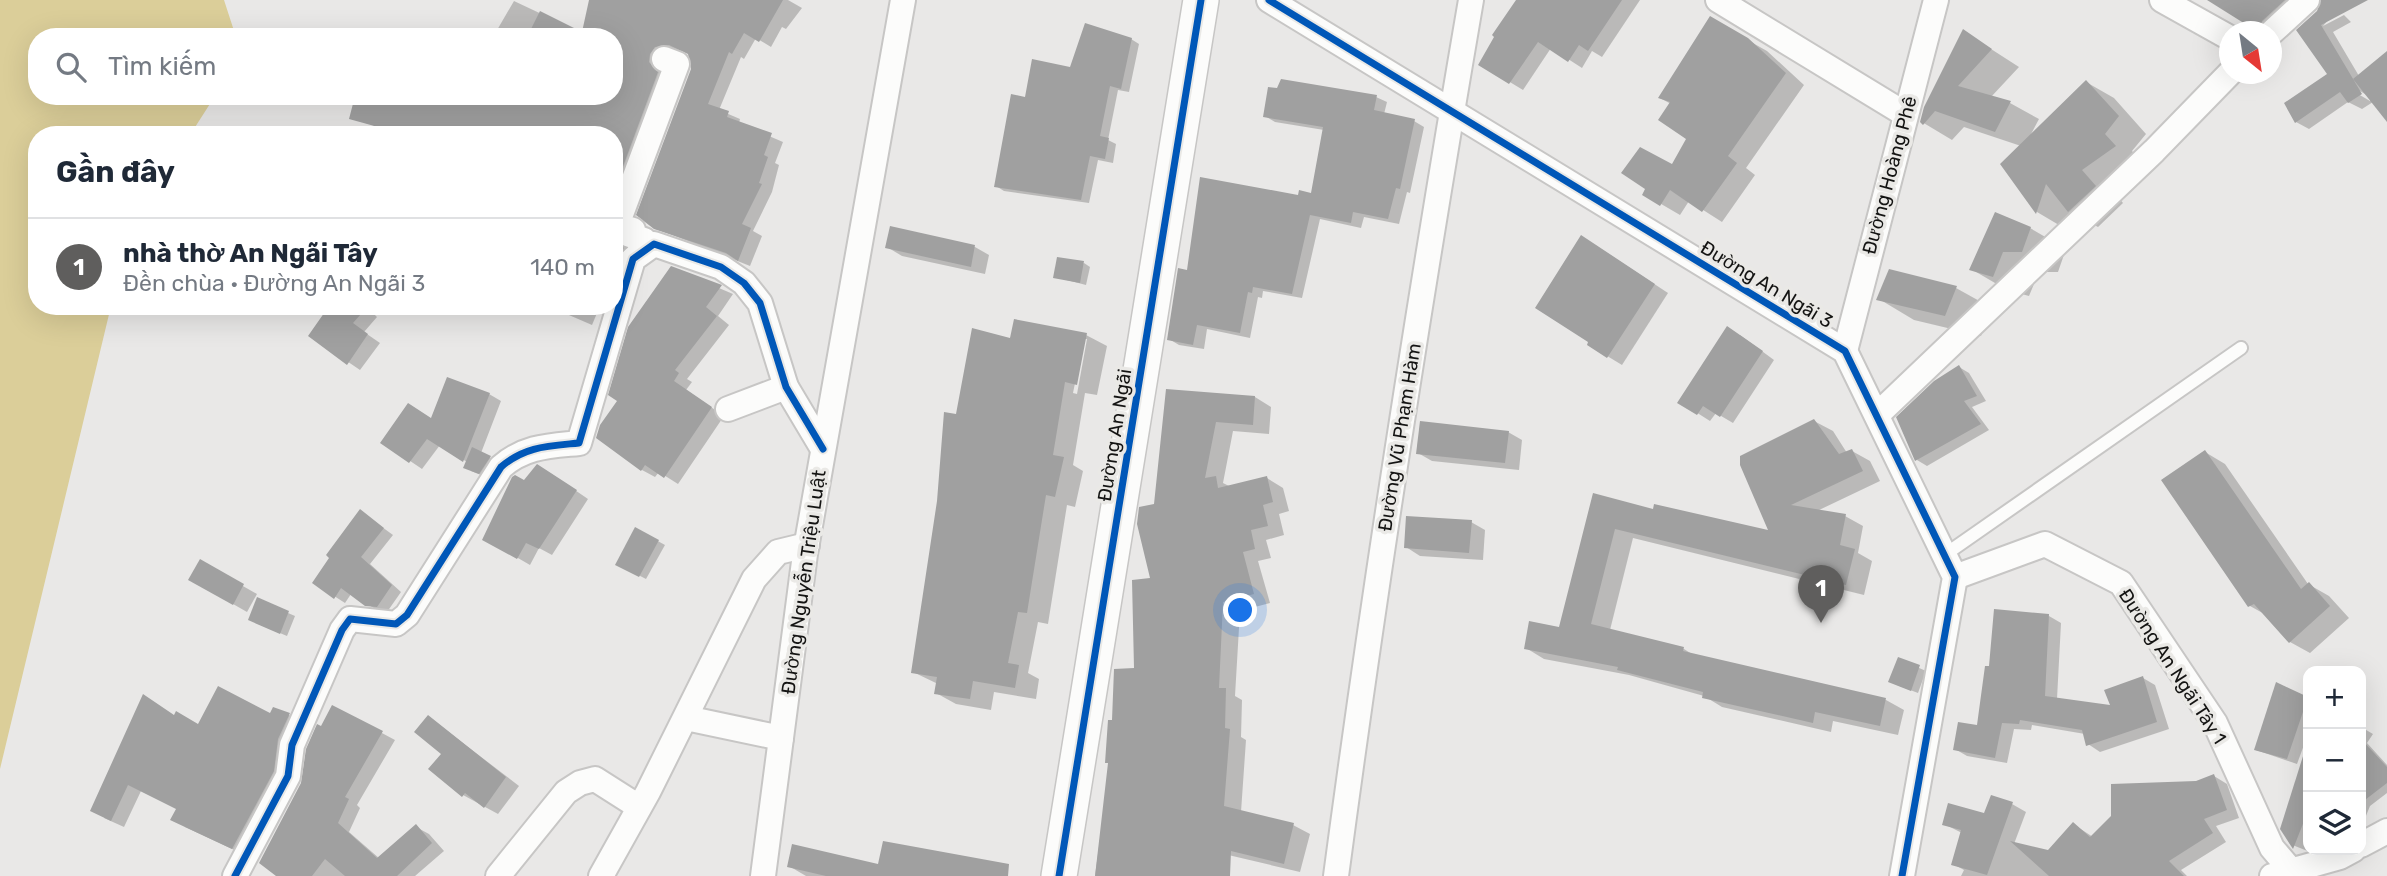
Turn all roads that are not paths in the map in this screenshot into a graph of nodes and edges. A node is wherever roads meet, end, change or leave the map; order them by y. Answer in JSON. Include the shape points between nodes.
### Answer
{"nodes":[{"id":1,"x":903,"y":0,"type":"edge"},
{"id":2,"x":1201,"y":0,"type":"edge"},
{"id":3,"x":1269,"y":0,"type":"edge"},
{"id":4,"x":1471,"y":0,"type":"edge"},
{"id":5,"x":1718,"y":0,"type":"edge"},
{"id":6,"x":1936,"y":0,"type":"edge"},
{"id":7,"x":2162,"y":0,"type":"edge"},
{"id":8,"x":2307,"y":0,"type":"edge"},
{"id":9,"x":2282,"y":23,"type":"edge"},
{"id":10,"x":2219,"y":32,"type":"edge"},
{"id":11,"x":664,"y":59,"type":"dead end"},
{"id":12,"x":2219,"y":84,"type":"edge"},
{"id":13,"x":1452,"y":111,"type":"junction"},
{"id":14,"x":1905,"y":114,"type":"junction"},
{"id":15,"x":623,"y":209,"type":"edge"},
{"id":16,"x":623,"y":227,"type":"edge"},
{"id":17,"x":639,"y":252,"type":"junction"},
{"id":18,"x":623,"y":293,"type":"edge"},
{"id":19,"x":617,"y":315,"type":"edge"},
{"id":20,"x":2241,"y":348,"type":"dead end"},
{"id":21,"x":1845,"y":351,"type":"junction"},
{"id":22,"x":786,"y":387,"type":"junction"},
{"id":23,"x":729,"y":409,"type":"dead end"},
{"id":24,"x":1878,"y":414,"type":"junction"},
{"id":25,"x":823,"y":449,"type":"junction"},
{"id":26,"x":807,"y":544,"type":"junction"},
{"id":27,"x":1950,"y":566,"type":"junction"},
{"id":28,"x":686,"y":718,"type":"junction"},
{"id":29,"x":781,"y":738,"type":"junction"},
{"id":30,"x":639,"y":807,"type":"junction"},
{"id":31,"x":2387,"y":831,"type":"edge"},
{"id":32,"x":2366,"y":842,"type":"edge"},
{"id":33,"x":2344,"y":855,"type":"edge"},
{"id":34,"x":2281,"y":873,"type":"edge"},
{"id":35,"x":235,"y":876,"type":"edge"},
{"id":36,"x":498,"y":876,"type":"edge"},
{"id":37,"x":601,"y":876,"type":"edge"},
{"id":38,"x":763,"y":876,"type":"edge"},
{"id":39,"x":1059,"y":876,"type":"edge"},
{"id":40,"x":1336,"y":876,"type":"edge"},
{"id":41,"x":1902,"y":876,"type":"edge"}],
"edges":[{"from":1,"to":25,"type":"street","name":"Đường Nguyễn Triệu Luật"},
{"from":2,"to":39,"type":"main road","name":"Đường An Ngãi"},
{"from":3,"to":13,"type":"street","name":"Đường An Ngãi 3"},
{"from":4,"to":13,"type":"street","name":"Đường Vũ Phạm Hàm"},
{"from":5,"to":14,"type":"street"},
{"from":6,"to":14,"type":"street","name":"Đường Hoàng Phê"},
{"from":7,"to":10,"type":"street"},
{"from":8,"to":9,"type":"street"},
{"from":11,"to":15,"type":"street","via":[[677,64]]},
{"from":12,"to":24,"type":"street"},
{"from":13,"to":21,"type":"street","name":"Đường An Ngãi 3"},
{"from":13,"to":40,"type":"street","name":"Đường Vũ Phạm Hàm","via":[[1368,639]]},
{"from":14,"to":21,"type":"street","name":"Đường Hoàng Phê"},
{"from":16,"to":17,"type":"street","via":[[644,240]]},
{"from":17,"to":18,"type":"street"},
{"from":17,"to":22,"type":"street","via":[[654,244],[721,267],[744,283],[760,303]]},
{"from":19,"to":35,"type":"street","via":[[579,443],[529,448],[515,454],[501,467],[407,615],[396,624],[350,619],[342,630],[292,746],[288,776]]},
{"from":20,"to":27,"type":"lane"},
{"from":21,"to":24,"type":"street","name":"Đường An Ngãi 3"},
{"from":22,"to":23,"type":"street"},
{"from":22,"to":25,"type":"street"},
{"from":24,"to":27,"type":"street","name":"Đường An Ngãi 3"},
{"from":25,"to":26,"type":"street","name":"Đường Nguyễn Triệu Luật"},
{"from":26,"to":28,"type":"street","via":[[778,552],[763,566]]},
{"from":26,"to":29,"type":"street","name":"Đường Nguyễn Triệu Luật"},
{"from":27,"to":34,"type":"street","name":"Đường An Ngãi Tây 1","via":[[2045,544],[2121,583],[2215,723]]},
{"from":27,"to":41,"type":"street"},
{"from":28,"to":29,"type":"street"},
{"from":28,"to":30,"type":"street"},
{"from":29,"to":38,"type":"street","name":"Đường Nguyễn Triệu Luật"},
{"from":30,"to":36,"type":"street","via":[[603,782],[580,783],[566,792]]},
{"from":30,"to":37,"type":"street"},
{"from":31,"to":32,"type":"street"},
{"from":33,"to":34,"type":"street","name":"Đường An Ngãi Tây 1"}]}
